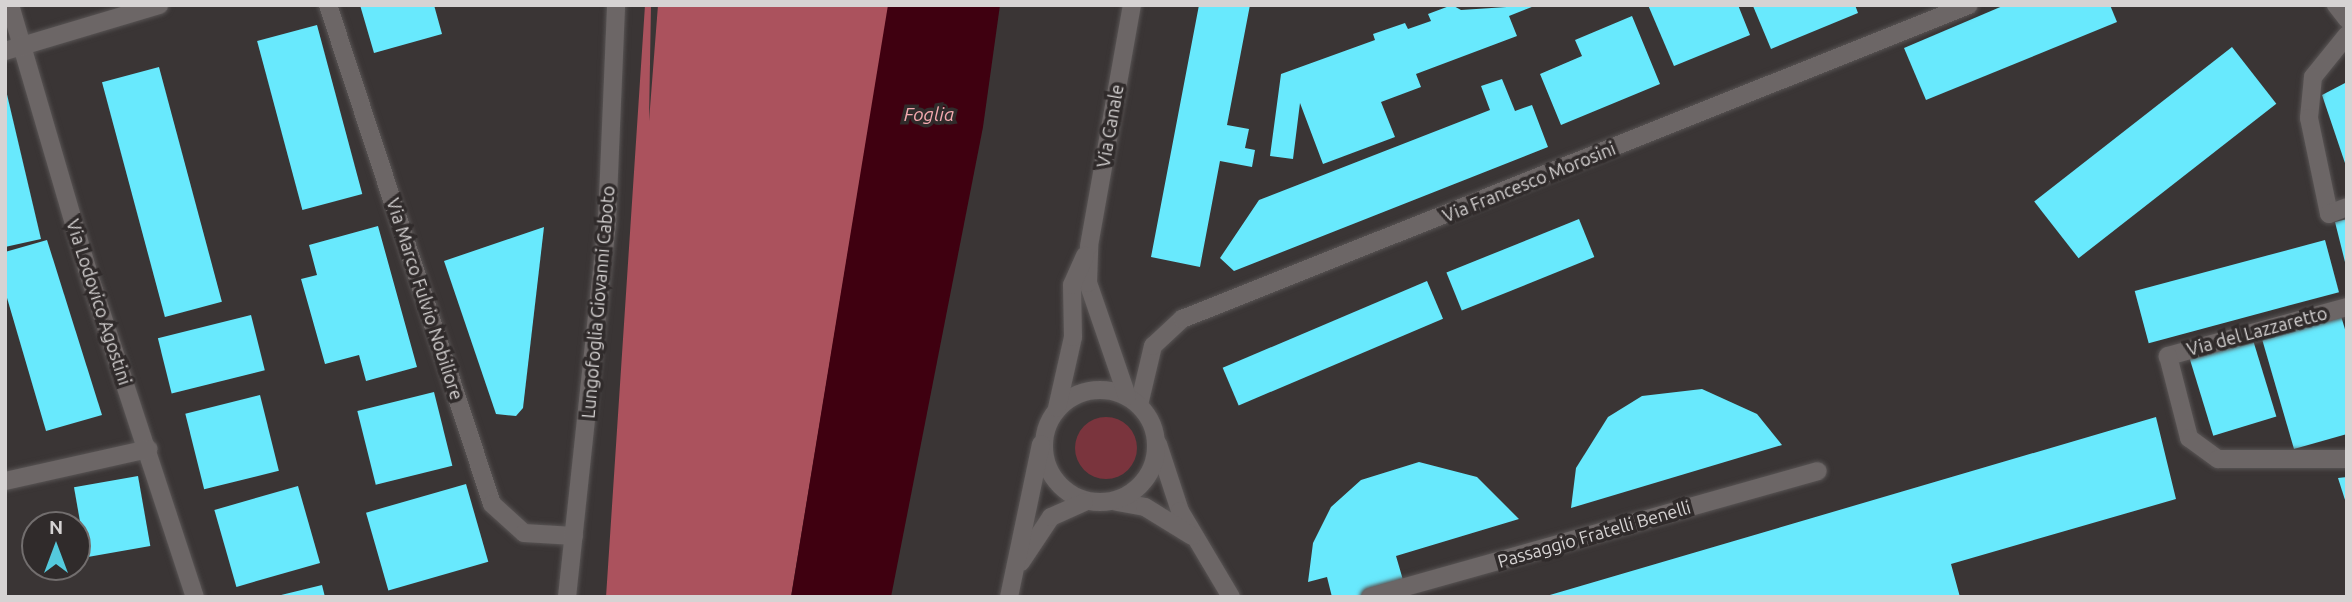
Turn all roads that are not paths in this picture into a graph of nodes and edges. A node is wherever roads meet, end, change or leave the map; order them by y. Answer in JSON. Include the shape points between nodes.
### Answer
{"nodes":[{"id":1,"x":10,"y":5,"type":"edge"},
{"id":2,"x":159,"y":5,"type":"edge"},
{"id":3,"x":328,"y":5,"type":"edge"},
{"id":4,"x":616,"y":5,"type":"edge"},
{"id":5,"x":1132,"y":5,"type":"edge"},
{"id":6,"x":1969,"y":5,"type":"edge"},
{"id":7,"x":2336,"y":5,"type":"edge"},
{"id":8,"x":2347,"y":19,"type":"edge"},
{"id":9,"x":2347,"y":35,"type":"edge"},
{"id":10,"x":13,"y":49,"type":"edge"},
{"id":11,"x":2347,"y":207,"type":"edge"},
{"id":12,"x":1089,"y":246,"type":"junction"},
{"id":13,"x":2347,"y":307,"type":"edge"},
{"id":14,"x":1133,"y":400,"type":"junction"},
{"id":15,"x":1056,"y":411,"type":"junction"},
{"id":16,"x":1044,"y":434,"type":"junction"},
{"id":17,"x":1158,"y":444,"type":"junction"},
{"id":18,"x":148,"y":449,"type":"junction"},
{"id":19,"x":2347,"y":459,"type":"edge"},
{"id":20,"x":1818,"y":471,"type":"dead end"},
{"id":21,"x":5,"y":481,"type":"edge"},
{"id":22,"x":1084,"y":502,"type":"junction"},
{"id":23,"x":1117,"y":502,"type":"junction"},
{"id":24,"x":574,"y":536,"type":"junction"},
{"id":25,"x":1196,"y":539,"type":"junction"},
{"id":26,"x":1010,"y":591,"type":"edge"},
{"id":27,"x":195,"y":597,"type":"edge"},
{"id":28,"x":567,"y":597,"type":"edge"},
{"id":29,"x":1231,"y":597,"type":"edge"},
{"id":30,"x":1370,"y":597,"type":"edge"}],
"edges":[{"from":1,"to":10,"type":"street","name":"Via Lodovico Agostini"},
{"from":2,"to":10,"type":"street"},
{"from":3,"to":24,"type":"street","name":"Via Marco Fulvio Nobiliore","via":[[492,504],[524,533]]},
{"from":4,"to":24,"type":"street","name":"Lungofoglia Giovanni Caboto","via":[[607,222]]},
{"from":5,"to":12,"type":"street","name":"Via Canale"},
{"from":6,"to":14,"type":"street","name":"Via Francesco Morosini","via":[[1182,319],[1153,346]]},
{"from":7,"to":8,"type":"street"},
{"from":9,"to":11,"type":"street","via":[[2314,77],[2309,118],[2329,214]]},
{"from":10,"to":18,"type":"street","name":"Via Lodovico Agostini"},
{"from":12,"to":14,"type":"street","name":"Via Canale","via":[[1088,283],[1097,320]]},
{"from":12,"to":15,"type":"street","name":"Via Canale","via":[[1072,285],[1069,369]]},
{"from":13,"to":19,"type":"street","name":"Via del Lazzaretto","via":[[2168,356],[2189,438],[2218,459]]},
{"from":14,"to":15,"type":"street","via":[[1092,390]]},
{"from":14,"to":17,"type":"street","name":"Via Canale"},
{"from":15,"to":16,"type":"street","name":"Via Canale"},
{"from":16,"to":22,"type":"street","via":[[1044,459],[1057,484]]},
{"from":16,"to":26,"type":"street","name":"Via Canale","via":[[1031,476]]},
{"from":17,"to":23,"type":"street","via":[[1155,464],[1143,485]]},
{"from":17,"to":25,"type":"street","name":"Via Canale","via":[[1176,501]]},
{"from":18,"to":21,"type":"street"},
{"from":18,"to":27,"type":"street","name":"Via Lodovico Agostini"},
{"from":20,"to":30,"type":"street","name":"Passaggio Fratelli Benelli"},
{"from":22,"to":23,"type":"street","name":"Via Canale"},
{"from":22,"to":26,"type":"street","name":"Via Canale","via":[[1051,517],[1028,544]]},
{"from":23,"to":25,"type":"street","name":"Via Canale","via":[[1145,507]]},
{"from":24,"to":28,"type":"street","name":"Lungofoglia Giovanni Caboto"},
{"from":25,"to":29,"type":"street","name":"Via Canale"}]}
